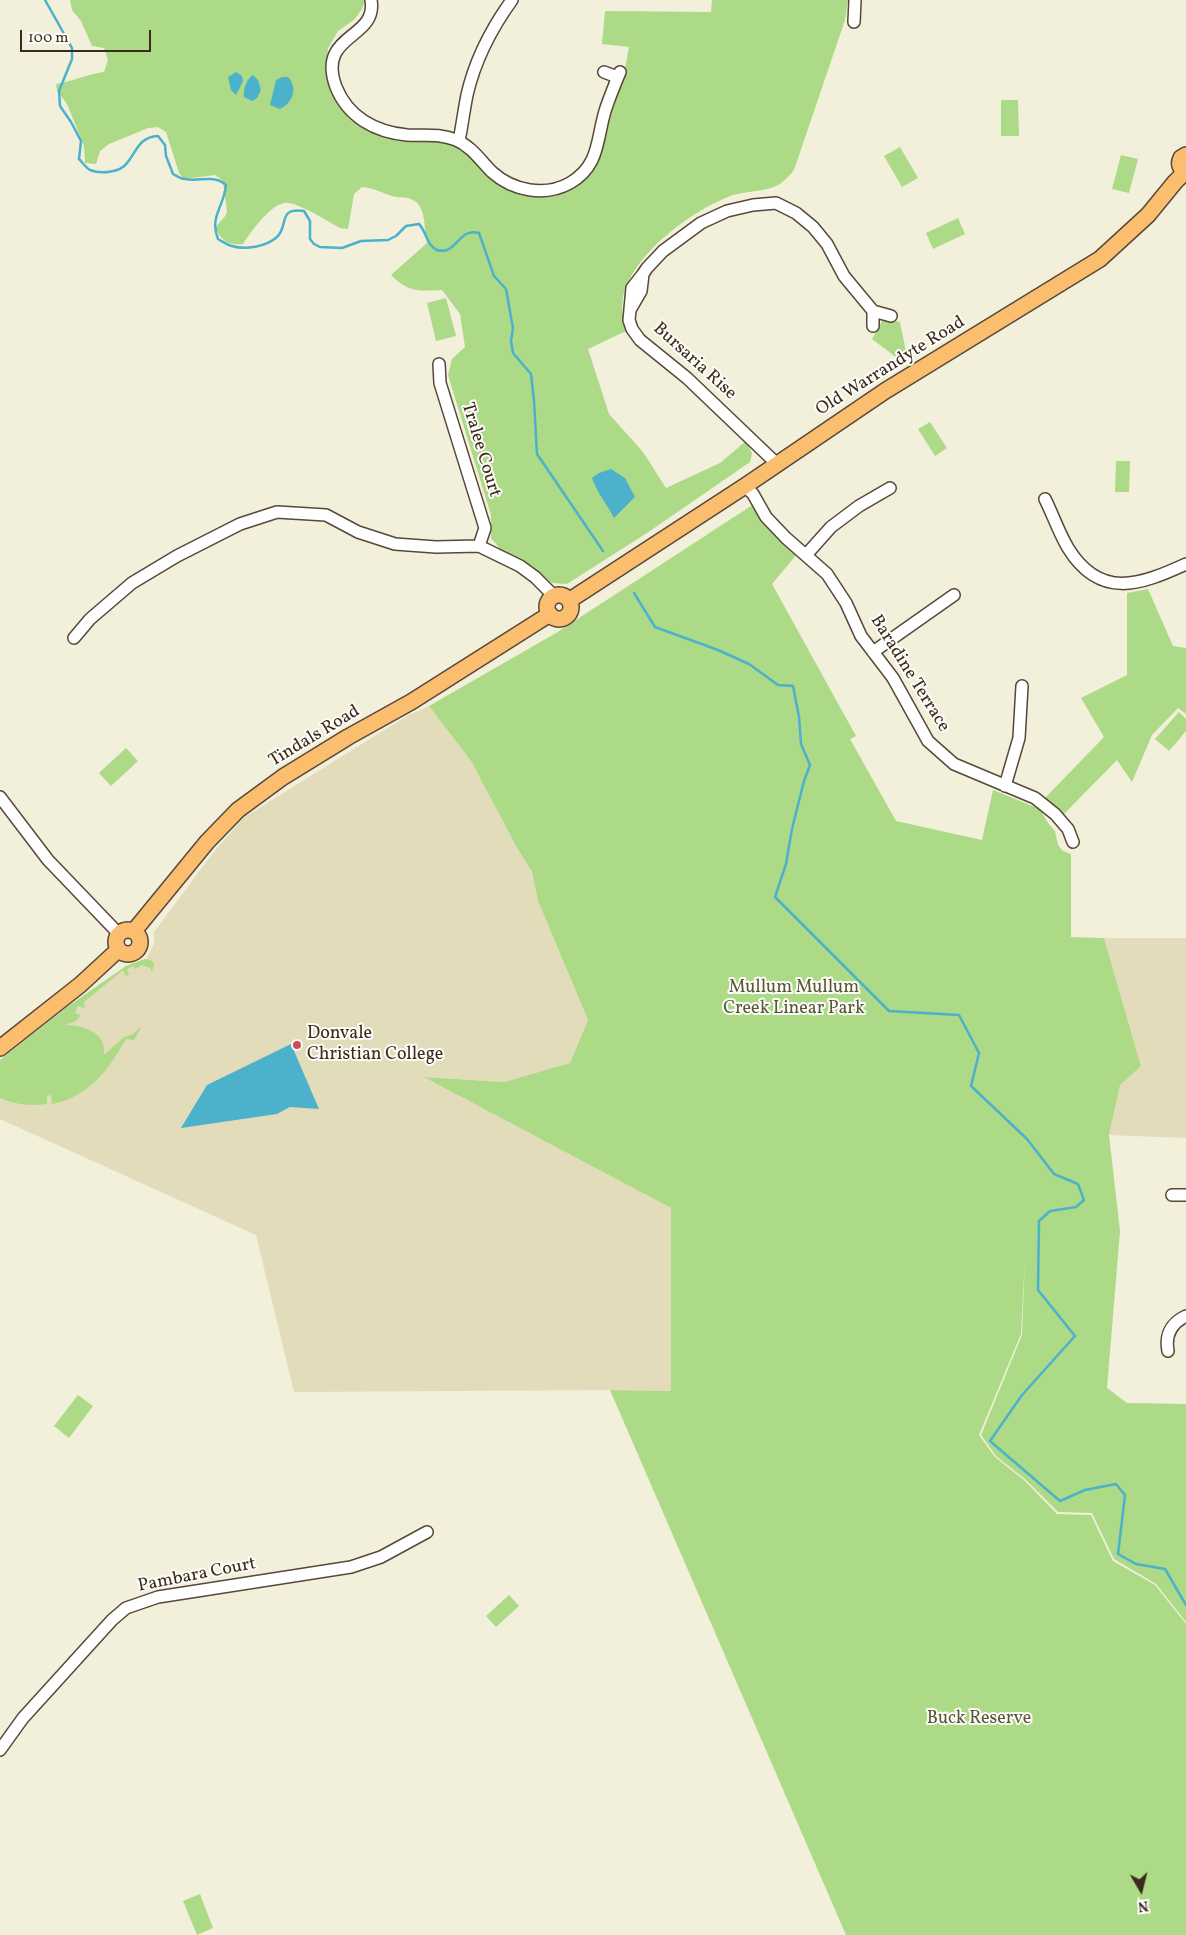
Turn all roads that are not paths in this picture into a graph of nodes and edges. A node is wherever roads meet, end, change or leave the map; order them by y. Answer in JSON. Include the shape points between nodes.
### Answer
{"nodes":[{"id":1,"x":371,"y":0,"type":"edge"},
{"id":2,"x":512,"y":0,"type":"edge"},
{"id":3,"x":854,"y":0,"type":"edge"},
{"id":4,"x":854,"y":22,"type":"dead end"},
{"id":5,"x":604,"y":72,"type":"dead end"},
{"id":6,"x":459,"y":141,"type":"junction"},
{"id":7,"x":1182,"y":169,"type":"edge"},
{"id":8,"x":873,"y":310,"type":"junction"},
{"id":9,"x":891,"y":316,"type":"dead end"},
{"id":10,"x":873,"y":326,"type":"dead end"},
{"id":11,"x":439,"y":364,"type":"dead end"},
{"id":12,"x":777,"y":464,"type":"junction"},
{"id":13,"x":746,"y":486,"type":"junction"},
{"id":14,"x":890,"y":488,"type":"dead end"},
{"id":15,"x":1045,"y":499,"type":"dead end"},
{"id":16,"x":479,"y":546,"type":"junction"},
{"id":17,"x":806,"y":554,"type":"junction"},
{"id":18,"x":1186,"y":564,"type":"edge"},
{"id":19,"x":954,"y":595,"type":"dead end"},
{"id":20,"x":554,"y":596,"type":"junction"},
{"id":21,"x":570,"y":600,"type":"junction"},
{"id":22,"x":550,"y":614,"type":"junction"},
{"id":23,"x":74,"y":638,"type":"dead end"},
{"id":24,"x":873,"y":652,"type":"junction"},
{"id":25,"x":1022,"y":686,"type":"dead end"},
{"id":26,"x":1005,"y":786,"type":"junction"},
{"id":27,"x":0,"y":797,"type":"edge"},
{"id":28,"x":1073,"y":842,"type":"dead end"},
{"id":29,"x":134,"y":931,"type":"junction"},
{"id":30,"x":118,"y":933,"type":"junction"},
{"id":31,"x":118,"y":950,"type":"junction"},
{"id":32,"x":0,"y":1048,"type":"edge"},
{"id":33,"x":1172,"y":1195,"type":"dead end"},
{"id":34,"x":1186,"y":1195,"type":"edge"},
{"id":35,"x":1186,"y":1316,"type":"edge"},
{"id":36,"x":1168,"y":1352,"type":"dead end"},
{"id":37,"x":427,"y":1532,"type":"dead end"},
{"id":38,"x":0,"y":1750,"type":"edge"}],
"edges":[{"from":1,"to":6,"type":"street","via":[[369,21],[344,41],[334,60],[335,84],[344,104],[364,122],[377,128],[409,135],[443,135]]},
{"from":2,"to":6,"type":"street","via":[[480,54],[467,95]]},
{"from":3,"to":4,"type":"street"},
{"from":5,"to":6,"type":"street","via":[[618,76],[594,157],[581,176],[560,188],[537,191],[514,186],[494,173]]},
{"from":7,"to":12,"type":"main road","name":"Old Warrandyte Road","via":[[1148,215],[1100,260],[885,392]]},
{"from":8,"to":9,"type":"street"},
{"from":8,"to":10,"type":"street"},
{"from":8,"to":12,"type":"street","name":"Bursaria Rise","via":[[844,276],[827,244],[813,227],[776,203],[726,211],[701,223],[663,251],[643,274],[641,291],[630,310],[632,329],[640,340],[687,378]]},
{"from":11,"to":16,"type":"street","name":"Tralee Court","via":[[440,383],[485,528]]},
{"from":12,"to":13,"type":"main road","name":"Old Warrandyte Road"},
{"from":13,"to":17,"type":"street","name":"Baradine Terrace","via":[[766,517]]},
{"from":13,"to":21,"type":"main road","name":"Old Warrandyte Road"},
{"from":14,"to":17,"type":"street","via":[[831,526]]},
{"from":15,"to":18,"type":"street","via":[[1068,548],[1097,578],[1116,584],[1138,583]]},
{"from":16,"to":20,"type":"street","via":[[520,566]]},
{"from":16,"to":23,"type":"street","via":[[436,548],[395,544],[358,532],[326,515],[277,512],[240,524],[132,583],[90,619]]},
{"from":17,"to":24,"type":"street","name":"Baradine Terrace","via":[[827,574]]},
{"from":19,"to":24,"type":"street"},
{"from":20,"to":21,"type":"main road","via":[[565,596]]},
{"from":20,"to":22,"type":"main road","via":[[547,604]]},
{"from":21,"to":22,"type":"main road","via":[[572,607],[566,617],[556,618]]},
{"from":22,"to":29,"type":"main road","name":"Tindals Road","via":[[411,702],[283,777],[238,810],[207,842]]},
{"from":24,"to":26,"type":"street","name":"Baradine Terrace","via":[[893,678],[928,741],[954,764]]},
{"from":25,"to":26,"type":"street","via":[[1019,738]]},
{"from":26,"to":28,"type":"street","name":"Baradine Terrace","via":[[1034,798],[1055,814],[1068,829]]},
{"from":27,"to":30,"type":"street","via":[[48,860]]},
{"from":29,"to":30,"type":"main road","via":[[126,929]]},
{"from":29,"to":31,"type":"main road","via":[[140,938],[137,950],[130,954]]},
{"from":30,"to":31,"type":"main road","via":[[115,943]]},
{"from":31,"to":32,"type":"main road","via":[[80,985]]},
{"from":33,"to":34,"type":"street"},
{"from":35,"to":36,"type":"street","via":[[1170,1330],[1166,1342]]},
{"from":37,"to":38,"type":"street","name":"Pambara Court","via":[[381,1557],[351,1567],[158,1597],[126,1608],[23,1718]]}]}
